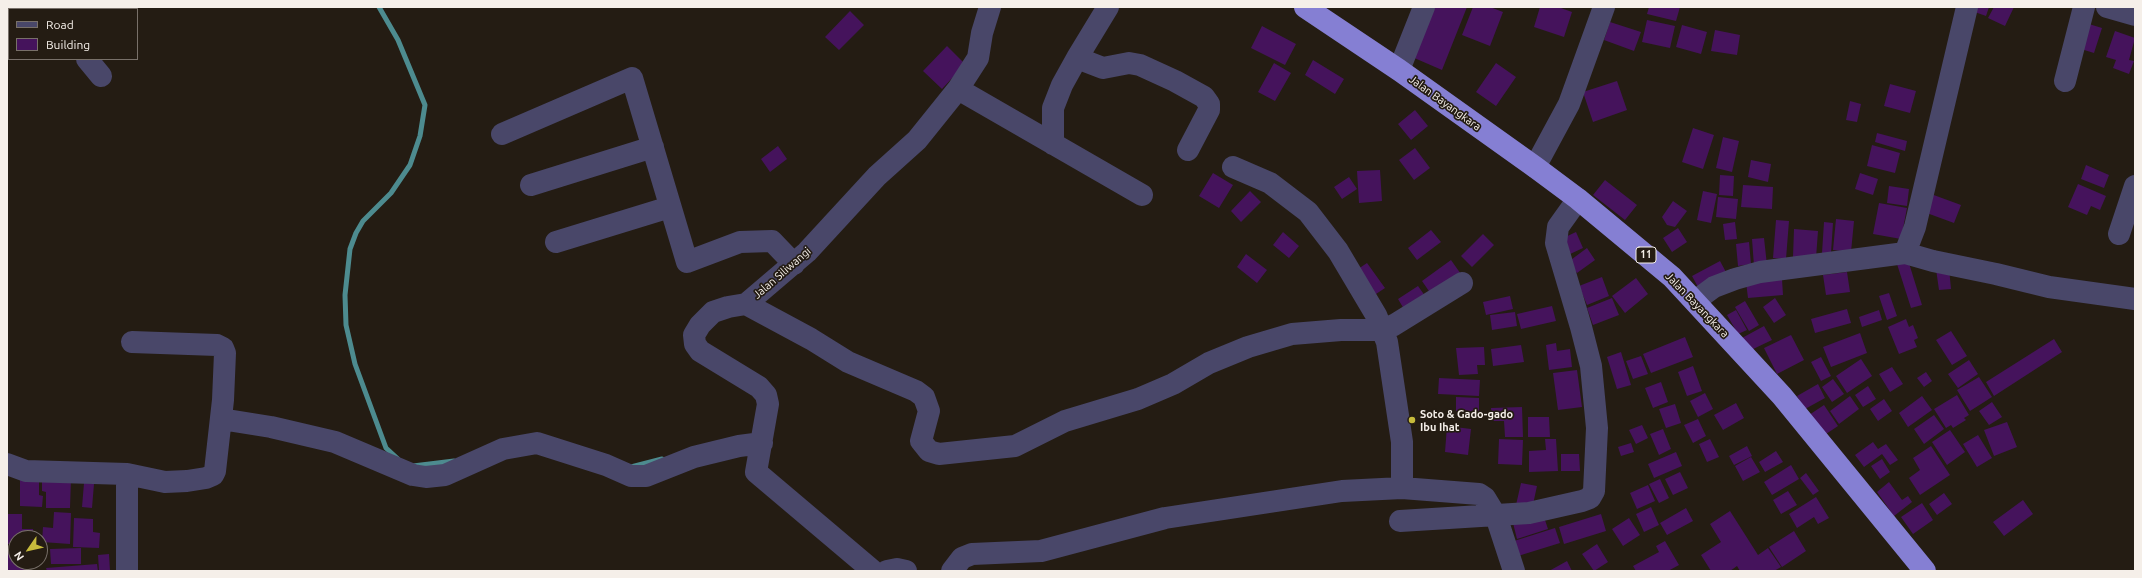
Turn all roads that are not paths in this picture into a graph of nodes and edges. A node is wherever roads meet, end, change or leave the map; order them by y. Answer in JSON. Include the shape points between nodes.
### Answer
{"nodes":[{"id":1,"x":990,"y":7,"type":"edge"},
{"id":2,"x":1108,"y":7,"type":"edge"},
{"id":3,"x":1305,"y":7,"type":"edge"},
{"id":4,"x":1424,"y":7,"type":"edge"},
{"id":5,"x":1604,"y":7,"type":"edge"},
{"id":6,"x":1967,"y":7,"type":"edge"},
{"id":7,"x":2084,"y":7,"type":"edge"},
{"id":8,"x":2107,"y":7,"type":"edge"},
{"id":9,"x":2135,"y":15,"type":"edge"},
{"id":10,"x":1077,"y":58,"type":"junction"},
{"id":11,"x":88,"y":60,"type":"edge"},
{"id":12,"x":1399,"y":70,"type":"junction"},
{"id":13,"x":101,"y":76,"type":"dead end"},
{"id":14,"x":2065,"y":81,"type":"dead end"},
{"id":15,"x":958,"y":89,"type":"junction"},
{"id":16,"x":502,"y":134,"type":"dead end"},
{"id":17,"x":1053,"y":144,"type":"junction"},
{"id":18,"x":653,"y":147,"type":"junction"},
{"id":19,"x":1188,"y":150,"type":"dead end"},
{"id":20,"x":1233,"y":167,"type":"dead end"},
{"id":21,"x":1535,"y":167,"type":"junction"},
{"id":22,"x":531,"y":185,"type":"dead end"},
{"id":23,"x":2135,"y":186,"type":"edge"},
{"id":24,"x":1142,"y":195,"type":"dead end"},
{"id":25,"x":1578,"y":199,"type":"junction"},
{"id":26,"x":670,"y":207,"type":"junction"},
{"id":27,"x":2119,"y":234,"type":"dead end"},
{"id":28,"x":556,"y":242,"type":"dead end"},
{"id":29,"x":1906,"y":252,"type":"junction"},
{"id":30,"x":794,"y":264,"type":"junction"},
{"id":31,"x":1462,"y":283,"type":"dead end"},
{"id":32,"x":2135,"y":298,"type":"edge"},
{"id":33,"x":1695,"y":301,"type":"junction"},
{"id":34,"x":746,"y":304,"type":"junction"},
{"id":35,"x":1382,"y":330,"type":"junction"},
{"id":36,"x":132,"y":342,"type":"dead end"},
{"id":37,"x":221,"y":419,"type":"junction"},
{"id":38,"x":762,"y":443,"type":"junction"},
{"id":39,"x":7,"y":464,"type":"edge"},
{"id":40,"x":127,"y":474,"type":"junction"},
{"id":41,"x":1402,"y":488,"type":"junction"},
{"id":42,"x":1496,"y":516,"type":"junction"},
{"id":43,"x":1400,"y":521,"type":"dead end"},
{"id":44,"x":127,"y":571,"type":"edge"},
{"id":45,"x":873,"y":571,"type":"edge"},
{"id":46,"x":886,"y":571,"type":"edge"},
{"id":47,"x":906,"y":571,"type":"edge"},
{"id":48,"x":952,"y":571,"type":"edge"},
{"id":49,"x":1514,"y":571,"type":"edge"},
{"id":50,"x":1925,"y":571,"type":"edge"}],
"edges":[{"from":1,"to":15,"type":"street","name":"Jalan Siliwangi","via":[[978,58]]},
{"from":2,"to":10,"type":"street"},
{"from":3,"to":12,"type":"highway","name":"Jalan Bayangkara","number":"11"},
{"from":4,"to":12,"type":"street"},
{"from":5,"to":21,"type":"street","via":[[1569,104]]},
{"from":6,"to":29,"type":"street","via":[[1915,227]]},
{"from":7,"to":14,"type":"street"},
{"from":8,"to":9,"type":"street"},
{"from":10,"to":17,"type":"street","via":[[1053,108]]},
{"from":10,"to":19,"type":"street","via":[[1103,68],[1129,63],[1140,65],[1204,97],[1209,104],[1209,110]]},
{"from":11,"to":13,"type":"street"},
{"from":12,"to":21,"type":"highway","name":"Jalan Bayangkara","number":"11"},
{"from":15,"to":17,"type":"street"},
{"from":15,"to":30,"type":"street","name":"Jalan Siliwangi","via":[[917,140],[877,176]]},
{"from":16,"to":18,"type":"street","via":[[632,78]]},
{"from":17,"to":24,"type":"street"},
{"from":18,"to":22,"type":"street"},
{"from":18,"to":26,"type":"street"},
{"from":20,"to":35,"type":"street","via":[[1270,183],[1308,212],[1338,251],[1376,315]]},
{"from":21,"to":25,"type":"highway","name":"Jalan Bayangkara","number":"11"},
{"from":23,"to":27,"type":"street"},
{"from":25,"to":33,"type":"highway","name":"Jalan Bayangkara","number":"11","via":[[1672,277]]},
{"from":25,"to":42,"type":"street","via":[[1558,228],[1556,243],[1591,366],[1597,428],[1594,491],[1590,498],[1582,501],[1529,513]]},
{"from":26,"to":28,"type":"street"},
{"from":26,"to":30,"type":"street","via":[[687,262],[740,242],[772,241]]},
{"from":29,"to":32,"type":"street","via":[[1933,261],[2049,287]]},
{"from":29,"to":33,"type":"street","via":[[1760,272],[1714,288]]},
{"from":30,"to":34,"type":"street","name":"Jalan Siliwangi"},
{"from":31,"to":35,"type":"street"},
{"from":33,"to":50,"type":"highway","name":"Jalan Bayangkara","number":"11","via":[[1782,396]]},
{"from":34,"to":35,"type":"street","via":[[811,338],[848,362],[916,391],[924,398],[929,410],[922,441],[929,451],[939,454],[1015,446],[1065,420],[1138,399],[1209,363],[1248,347],[1292,334]]},
{"from":34,"to":38,"type":"street","name":"Jalan Siliwangi","via":[[713,312],[700,325],[694,339],[700,351],[759,387],[766,395],[768,404]]},
{"from":35,"to":41,"type":"street","via":[[1402,442]]},
{"from":36,"to":37,"type":"street","via":[[221,346],[225,353]]},
{"from":37,"to":38,"type":"street","via":[[271,427],[335,442],[413,475],[426,477],[445,475],[503,449],[537,443],[606,465],[631,476],[646,476],[694,457]]},
{"from":37,"to":40,"type":"street","via":[[215,471],[210,477],[165,482]]},
{"from":38,"to":45,"type":"street","name":"Jalan Siliwangi","via":[[756,472]]},
{"from":39,"to":40,"type":"street","via":[[26,471]]},
{"from":40,"to":44,"type":"street"},
{"from":41,"to":42,"type":"street","via":[[1479,494],[1485,498]]},
{"from":41,"to":48,"type":"street","via":[[1342,491],[1165,518],[1041,551],[972,554],[962,558]]},
{"from":42,"to":43,"type":"street"},
{"from":42,"to":49,"type":"street"},
{"from":46,"to":47,"type":"street"}]}
